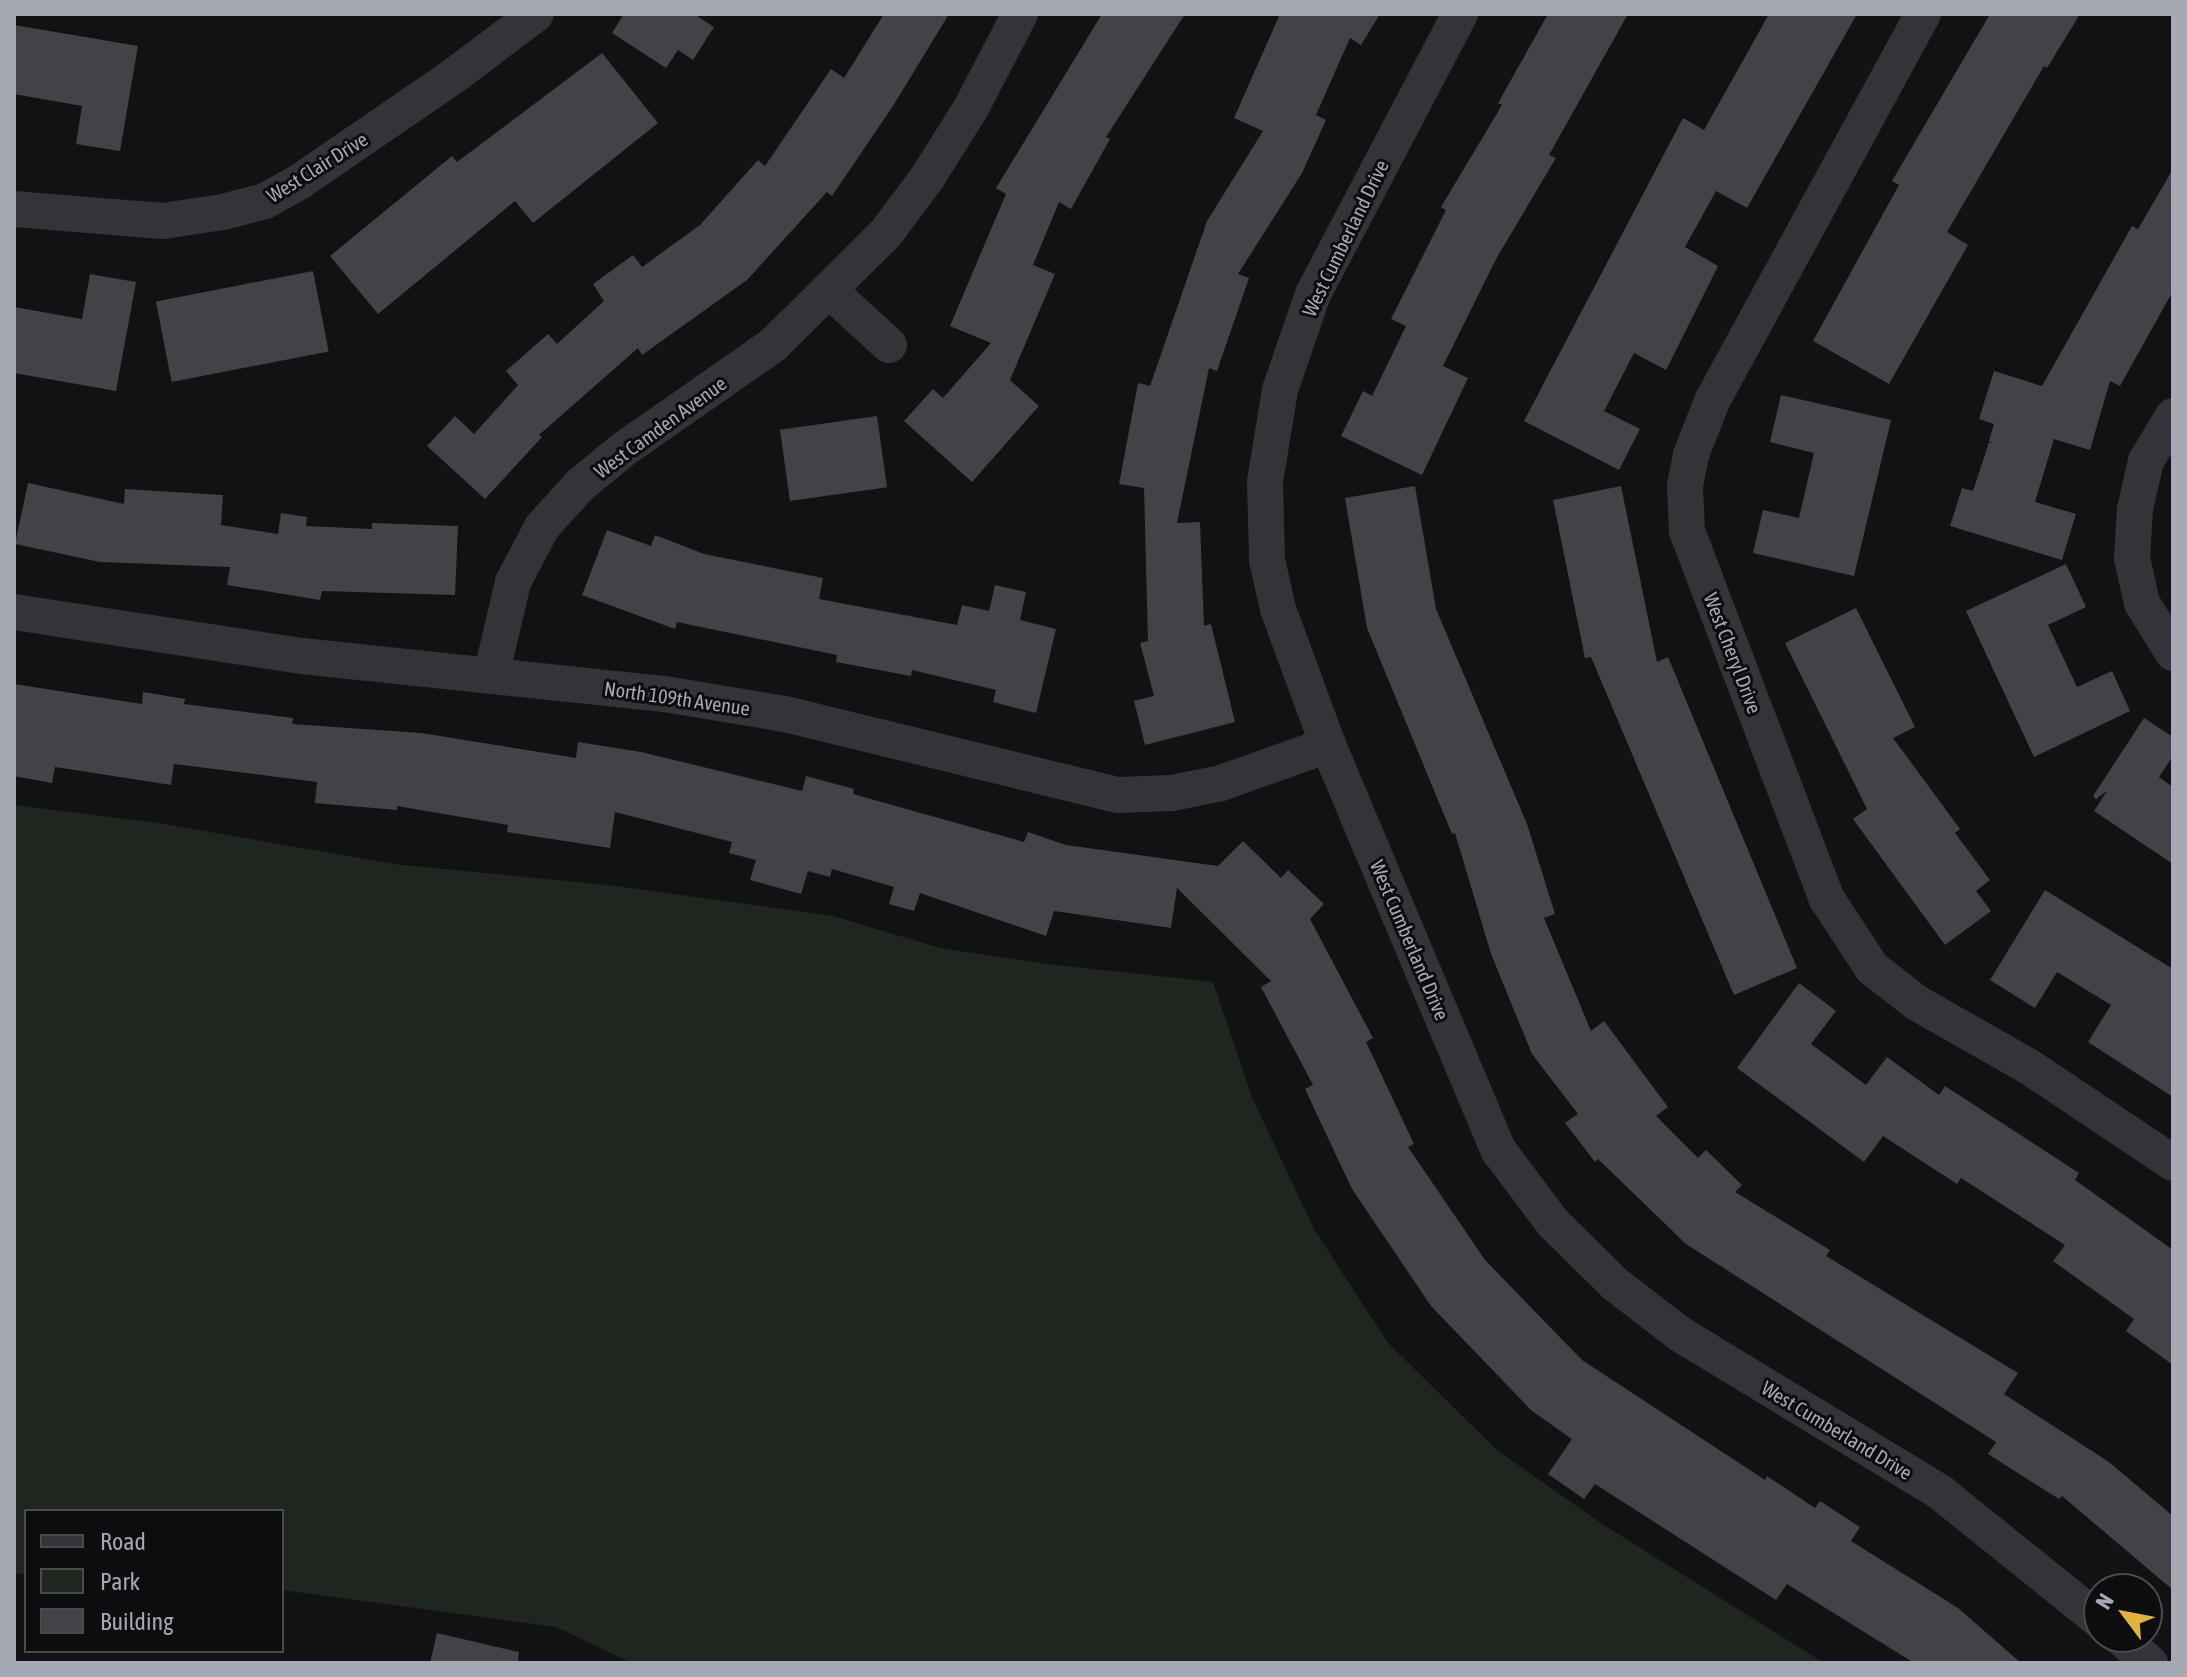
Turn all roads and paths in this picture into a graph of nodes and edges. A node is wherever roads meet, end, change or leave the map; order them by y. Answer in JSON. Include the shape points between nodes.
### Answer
{"nodes":[{"id":1,"x":536,"y":14,"type":"edge"},
{"id":2,"x":1020,"y":14,"type":"edge"},
{"id":3,"x":1460,"y":14,"type":"edge"},
{"id":4,"x":1923,"y":14,"type":"edge"},
{"id":5,"x":14,"y":209,"type":"edge"},
{"id":6,"x":830,"y":291,"type":"junction"},
{"id":7,"x":889,"y":345,"type":"dead end"},
{"id":8,"x":2173,"y":416,"type":"edge"},
{"id":9,"x":14,"y":612,"type":"edge"},
{"id":10,"x":2173,"y":653,"type":"edge"},
{"id":11,"x":491,"y":676,"type":"junction"},
{"id":12,"x":1328,"y":745,"type":"junction"},
{"id":13,"x":2173,"y":1163,"type":"edge"},
{"id":14,"x":2083,"y":1607,"type":"edge"}],
"edges":[{"from":1,"to":5,"type":"street","name":"West Clair Drive","via":[[442,84],[265,201],[163,221]]},
{"from":2,"to":6,"type":"street","name":"West Camden Avenue","via":[[927,178],[886,233]]},
{"from":3,"to":12,"type":"street","name":"West Cumberland Drive","via":[[1313,294],[1280,390],[1265,482],[1267,560],[1278,609]]},
{"from":4,"to":13,"type":"street","name":"West Cheryl Drive","via":[[1712,401],[1685,486],[1687,531],[1827,899],[1872,968],[1917,1003],[2028,1066]]},
{"from":6,"to":7,"type":"street"},
{"from":6,"to":11,"type":"street","name":"West Camden Avenue","via":[[773,345],[580,485],[542,527],[513,582]]},
{"from":8,"to":10,"type":"street","via":[[2146,461],[2135,509],[2132,558],[2142,603]]},
{"from":9,"to":11,"type":"street","name":"North 109th Avenue","via":[[302,656]]},
{"from":11,"to":12,"type":"street","name":"North 109th Avenue","via":[[665,694],[785,714],[1118,795],[1172,793],[1221,783]]},
{"from":12,"to":14,"type":"street","name":"West Cumberland Drive","via":[[1499,1151],[1553,1223],[1615,1284],[1680,1334],[1941,1493]]}]}
